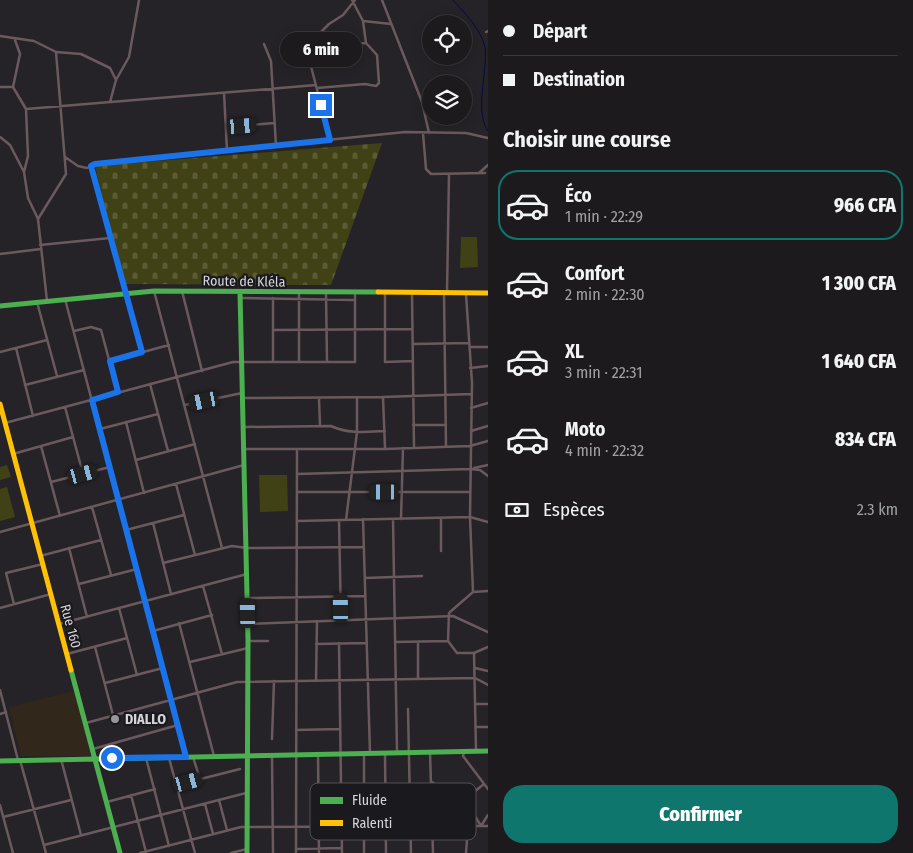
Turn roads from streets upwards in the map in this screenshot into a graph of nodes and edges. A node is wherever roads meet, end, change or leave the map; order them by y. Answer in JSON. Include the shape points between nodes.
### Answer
{"nodes":[{"id":1,"x":139,"y":0,"type":"edge"},
{"id":2,"x":382,"y":0,"type":"edge"},
{"id":3,"x":354,"y":1,"type":"edge"},
{"id":4,"x":363,"y":21,"type":"junction"},
{"id":5,"x":390,"y":24,"type":"junction"},
{"id":6,"x":0,"y":36,"type":"edge"},
{"id":7,"x":15,"y":40,"type":"junction"},
{"id":8,"x":366,"y":43,"type":"junction"},
{"id":9,"x":264,"y":44,"type":"dead end"},
{"id":10,"x":306,"y":46,"type":"junction"},
{"id":11,"x":56,"y":52,"type":"junction"},
{"id":12,"x":116,"y":80,"type":"junction"},
{"id":13,"x":13,"y":86,"type":"junction"},
{"id":14,"x":0,"y":87,"type":"edge"},
{"id":15,"x":316,"y":87,"type":"junction"},
{"id":16,"x":272,"y":89,"type":"junction"},
{"id":17,"x":224,"y":93,"type":"junction"},
{"id":18,"x":110,"y":102,"type":"junction"},
{"id":19,"x":60,"y":106,"type":"junction"},
{"id":20,"x":26,"y":109,"type":"junction"},
{"id":21,"x":274,"y":123,"type":"junction"},
{"id":22,"x":226,"y":127,"type":"junction"},
{"id":23,"x":422,"y":132,"type":"junction"},
{"id":24,"x":428,"y":133,"type":"junction"},
{"id":25,"x":0,"y":137,"type":"edge"},
{"id":26,"x":488,"y":138,"type":"edge"},
{"id":27,"x":330,"y":140,"type":"junction"},
{"id":28,"x":276,"y":146,"type":"junction"},
{"id":29,"x":227,"y":150,"type":"junction"},
{"id":30,"x":65,"y":157,"type":"junction"},
{"id":31,"x":488,"y":165,"type":"edge"},
{"id":32,"x":91,"y":166,"type":"junction"},
{"id":33,"x":24,"y":172,"type":"junction"},
{"id":34,"x":479,"y":173,"type":"junction"},
{"id":35,"x":485,"y":173,"type":"dead end"},
{"id":36,"x":448,"y":174,"type":"junction"},
{"id":37,"x":38,"y":219,"type":"junction"},
{"id":38,"x":110,"y":238,"type":"junction"},
{"id":39,"x":40,"y":245,"type":"junction"},
{"id":40,"x":41,"y":249,"type":"junction"},
{"id":41,"x":0,"y":254,"type":"edge"},
{"id":42,"x":154,"y":291,"type":"junction"},
{"id":43,"x":182,"y":291,"type":"junction"},
{"id":44,"x":240,"y":292,"type":"junction"},
{"id":45,"x":124,"y":293,"type":"junction"},
{"id":46,"x":488,"y":293,"type":"edge"},
{"id":47,"x":385,"y":294,"type":"junction"},
{"id":48,"x":412,"y":294,"type":"junction"},
{"id":49,"x":445,"y":294,"type":"junction"},
{"id":50,"x":466,"y":294,"type":"junction"},
{"id":51,"x":299,"y":296,"type":"junction"},
{"id":52,"x":326,"y":296,"type":"junction"},
{"id":53,"x":355,"y":297,"type":"junction"},
{"id":54,"x":240,"y":298,"type":"junction"},
{"id":55,"x":273,"y":298,"type":"junction"},
{"id":56,"x":66,"y":299,"type":"junction"},
{"id":57,"x":47,"y":301,"type":"junction"},
{"id":58,"x":37,"y":302,"type":"junction"},
{"id":59,"x":0,"y":306,"type":"edge"},
{"id":60,"x":412,"y":329,"type":"junction"},
{"id":61,"x":273,"y":330,"type":"junction"},
{"id":62,"x":326,"y":330,"type":"junction"},
{"id":63,"x":355,"y":330,"type":"junction"},
{"id":64,"x":385,"y":330,"type":"junction"},
{"id":65,"x":299,"y":331,"type":"junction"},
{"id":66,"x":74,"y":332,"type":"junction"},
{"id":67,"x":48,"y":340,"type":"junction"},
{"id":68,"x":413,"y":344,"type":"junction"},
{"id":69,"x":444,"y":344,"type":"junction"},
{"id":70,"x":469,"y":345,"type":"junction"},
{"id":71,"x":169,"y":346,"type":"junction"},
{"id":72,"x":488,"y":347,"type":"edge"},
{"id":73,"x":16,"y":348,"type":"junction"},
{"id":74,"x":0,"y":352,"type":"edge"},
{"id":75,"x":142,"y":352,"type":"junction"},
{"id":76,"x":110,"y":361,"type":"junction"},
{"id":77,"x":272,"y":361,"type":"junction"},
{"id":78,"x":413,"y":361,"type":"junction"},
{"id":79,"x":241,"y":362,"type":"junction"},
{"id":80,"x":299,"y":362,"type":"junction"},
{"id":81,"x":327,"y":362,"type":"junction"},
{"id":82,"x":488,"y":366,"type":"edge"},
{"id":83,"x":470,"y":368,"type":"junction"},
{"id":84,"x":84,"y":370,"type":"junction"},
{"id":85,"x":202,"y":371,"type":"junction"},
{"id":86,"x":57,"y":376,"type":"junction"},
{"id":87,"x":178,"y":377,"type":"junction"},
{"id":88,"x":150,"y":384,"type":"junction"},
{"id":89,"x":25,"y":385,"type":"junction"},
{"id":90,"x":118,"y":392,"type":"junction"},
{"id":91,"x":413,"y":394,"type":"junction"},
{"id":92,"x":445,"y":394,"type":"junction"},
{"id":93,"x":472,"y":394,"type":"junction"},
{"id":94,"x":242,"y":395,"type":"junction"},
{"id":95,"x":384,"y":397,"type":"junction"},
{"id":96,"x":319,"y":398,"type":"junction"},
{"id":97,"x":357,"y":398,"type":"junction"},
{"id":98,"x":92,"y":400,"type":"junction"},
{"id":99,"x":0,"y":404,"type":"edge"},
{"id":100,"x":488,"y":404,"type":"edge"},
{"id":101,"x":185,"y":405,"type":"junction"},
{"id":102,"x":66,"y":407,"type":"junction"},
{"id":103,"x":471,"y":408,"type":"junction"},
{"id":104,"x":158,"y":414,"type":"junction"},
{"id":105,"x":33,"y":416,"type":"junction"},
{"id":106,"x":126,"y":422,"type":"junction"},
{"id":107,"x":5,"y":423,"type":"junction"},
{"id":108,"x":413,"y":425,"type":"junction"},
{"id":109,"x":446,"y":425,"type":"junction"},
{"id":110,"x":320,"y":426,"type":"junction"},
{"id":111,"x":488,"y":426,"type":"edge"},
{"id":112,"x":244,"y":427,"type":"junction"},
{"id":113,"x":100,"y":429,"type":"junction"},
{"id":114,"x":385,"y":431,"type":"junction"},
{"id":115,"x":471,"y":431,"type":"junction"},
{"id":116,"x":357,"y":432,"type":"junction"},
{"id":117,"x":73,"y":437,"type":"junction"},
{"id":118,"x":488,"y":442,"type":"edge"},
{"id":119,"x":195,"y":444,"type":"junction"},
{"id":120,"x":41,"y":446,"type":"junction"},
{"id":121,"x":446,"y":446,"type":"junction"},
{"id":122,"x":470,"y":446,"type":"junction"},
{"id":123,"x":354,"y":448,"type":"junction"},
{"id":124,"x":385,"y":448,"type":"junction"},
{"id":125,"x":403,"y":448,"type":"junction"},
{"id":126,"x":414,"y":448,"type":"junction"},
{"id":127,"x":244,"y":449,"type":"junction"},
{"id":128,"x":297,"y":449,"type":"junction"},
{"id":129,"x":168,"y":451,"type":"junction"},
{"id":130,"x":13,"y":454,"type":"junction"},
{"id":131,"x":136,"y":460,"type":"junction"},
{"id":132,"x":244,"y":465,"type":"junction"},
{"id":133,"x":488,"y":465,"type":"edge"},
{"id":134,"x":110,"y":467,"type":"junction"},
{"id":135,"x":470,"y":469,"type":"junction"},
{"id":136,"x":402,"y":471,"type":"junction"},
{"id":137,"x":351,"y":472,"type":"junction"},
{"id":138,"x":83,"y":474,"type":"junction"},
{"id":139,"x":297,"y":474,"type":"junction"},
{"id":140,"x":204,"y":476,"type":"junction"},
{"id":141,"x":488,"y":476,"type":"edge"},
{"id":142,"x":51,"y":482,"type":"junction"},
{"id":143,"x":176,"y":484,"type":"junction"},
{"id":144,"x":298,"y":492,"type":"junction"},
{"id":145,"x":349,"y":492,"type":"junction"},
{"id":146,"x":401,"y":492,"type":"junction"},
{"id":147,"x":470,"y":492,"type":"junction"},
{"id":148,"x":144,"y":493,"type":"junction"},
{"id":149,"x":119,"y":500,"type":"junction"},
{"id":150,"x":92,"y":507,"type":"junction"},
{"id":151,"x":184,"y":515,"type":"junction"},
{"id":152,"x":60,"y":516,"type":"junction"},
{"id":153,"x":470,"y":517,"type":"junction"},
{"id":154,"x":441,"y":518,"type":"junction"},
{"id":155,"x":363,"y":519,"type":"junction"},
{"id":156,"x":393,"y":519,"type":"junction"},
{"id":157,"x":401,"y":519,"type":"junction"},
{"id":158,"x":340,"y":520,"type":"junction"},
{"id":159,"x":346,"y":520,"type":"junction"},
{"id":160,"x":298,"y":521,"type":"junction"},
{"id":161,"x":488,"y":522,"type":"edge"},
{"id":162,"x":32,"y":523,"type":"junction"},
{"id":163,"x":153,"y":523,"type":"junction"},
{"id":164,"x":126,"y":530,"type":"junction"},
{"id":165,"x":0,"y":532,"type":"edge"},
{"id":166,"x":101,"y":540,"type":"junction"},
{"id":167,"x":340,"y":547,"type":"junction"},
{"id":168,"x":364,"y":547,"type":"junction"},
{"id":169,"x":69,"y":548,"type":"junction"},
{"id":170,"x":222,"y":548,"type":"junction"},
{"id":171,"x":246,"y":548,"type":"junction"},
{"id":172,"x":298,"y":548,"type":"junction"},
{"id":173,"x":441,"y":550,"type":"dead end"},
{"id":174,"x":195,"y":555,"type":"junction"},
{"id":175,"x":40,"y":556,"type":"junction"},
{"id":176,"x":163,"y":563,"type":"junction"},
{"id":177,"x":43,"y":564,"type":"junction"},
{"id":178,"x":136,"y":568,"type":"junction"},
{"id":179,"x":247,"y":574,"type":"junction"},
{"id":180,"x":111,"y":575,"type":"junction"},
{"id":181,"x":422,"y":576,"type":"dead end"},
{"id":182,"x":394,"y":577,"type":"junction"},
{"id":183,"x":365,"y":578,"type":"junction"},
{"id":184,"x":79,"y":584,"type":"junction"},
{"id":185,"x":203,"y":586,"type":"junction"},
{"id":186,"x":488,"y":591,"type":"edge"},
{"id":187,"x":473,"y":592,"type":"junction"},
{"id":188,"x":51,"y":594,"type":"junction"},
{"id":189,"x":171,"y":594,"type":"junction"},
{"id":190,"x":366,"y":596,"type":"junction"},
{"id":191,"x":298,"y":597,"type":"junction"},
{"id":192,"x":341,"y":597,"type":"junction"},
{"id":193,"x":247,"y":598,"type":"junction"},
{"id":194,"x":145,"y":601,"type":"junction"},
{"id":195,"x":14,"y":604,"type":"junction"},
{"id":196,"x":0,"y":608,"type":"edge"},
{"id":197,"x":119,"y":608,"type":"junction"},
{"id":198,"x":212,"y":615,"type":"junction"},
{"id":199,"x":448,"y":615,"type":"junction"},
{"id":200,"x":87,"y":616,"type":"junction"},
{"id":201,"x":394,"y":618,"type":"junction"},
{"id":202,"x":366,"y":619,"type":"junction"},
{"id":203,"x":341,"y":620,"type":"junction"},
{"id":204,"x":317,"y":621,"type":"junction"},
{"id":205,"x":297,"y":622,"type":"junction"},
{"id":206,"x":180,"y":623,"type":"junction"},
{"id":207,"x":59,"y":624,"type":"junction"},
{"id":208,"x":248,"y":624,"type":"junction"},
{"id":209,"x":153,"y":630,"type":"junction"},
{"id":210,"x":488,"y":632,"type":"edge"},
{"id":211,"x":127,"y":638,"type":"junction"},
{"id":212,"x":248,"y":641,"type":"junction"},
{"id":213,"x":268,"y":641,"type":"dead end"},
{"id":214,"x":395,"y":642,"type":"junction"},
{"id":215,"x":418,"y":642,"type":"junction"},
{"id":216,"x":448,"y":642,"type":"junction"},
{"id":217,"x":339,"y":643,"type":"junction"},
{"id":218,"x":367,"y":643,"type":"junction"},
{"id":219,"x":316,"y":644,"type":"junction"},
{"id":220,"x":95,"y":647,"type":"junction"},
{"id":221,"x":488,"y":647,"type":"edge"},
{"id":222,"x":248,"y":648,"type":"junction"},
{"id":223,"x":474,"y":653,"type":"junction"},
{"id":224,"x":67,"y":654,"type":"junction"},
{"id":225,"x":222,"y":654,"type":"junction"},
{"id":226,"x":190,"y":662,"type":"junction"},
{"id":227,"x":163,"y":668,"type":"junction"},
{"id":228,"x":474,"y":668,"type":"junction"},
{"id":229,"x":488,"y":671,"type":"edge"},
{"id":230,"x":137,"y":675,"type":"junction"},
{"id":231,"x":396,"y":678,"type":"junction"},
{"id":232,"x":418,"y":678,"type":"junction"},
{"id":233,"x":475,"y":678,"type":"junction"},
{"id":234,"x":368,"y":679,"type":"junction"},
{"id":235,"x":316,"y":680,"type":"junction"},
{"id":236,"x":340,"y":680,"type":"junction"},
{"id":237,"x":274,"y":681,"type":"junction"},
{"id":238,"x":296,"y":681,"type":"junction"},
{"id":239,"x":248,"y":682,"type":"junction"},
{"id":240,"x":105,"y":683,"type":"junction"},
{"id":241,"x":488,"y":685,"type":"edge"},
{"id":242,"x":0,"y":690,"type":"edge"},
{"id":243,"x":197,"y":693,"type":"junction"},
{"id":244,"x":171,"y":700,"type":"junction"},
{"id":245,"x":476,"y":704,"type":"junction"},
{"id":246,"x":488,"y":704,"type":"edge"},
{"id":247,"x":408,"y":709,"type":"dead end"},
{"id":248,"x":6,"y":712,"type":"junction"},
{"id":249,"x":0,"y":714,"type":"edge"},
{"id":250,"x":113,"y":715,"type":"junction"},
{"id":251,"x":86,"y":723,"type":"junction"},
{"id":252,"x":178,"y":725,"type":"junction"},
{"id":253,"x":476,"y":727,"type":"junction"},
{"id":254,"x":488,"y":727,"type":"edge"},
{"id":255,"x":340,"y":729,"type":"junction"},
{"id":256,"x":296,"y":730,"type":"junction"},
{"id":257,"x":272,"y":739,"type":"dead end"},
{"id":258,"x":92,"y":749,"type":"junction"},
{"id":259,"x":476,"y":751,"type":"junction"},
{"id":260,"x":488,"y":751,"type":"edge"},
{"id":261,"x":409,"y":752,"type":"junction"},
{"id":262,"x":430,"y":752,"type":"junction"},
{"id":263,"x":464,"y":752,"type":"junction"},
{"id":264,"x":385,"y":753,"type":"junction"},
{"id":265,"x":397,"y":753,"type":"junction"},
{"id":266,"x":295,"y":754,"type":"junction"},
{"id":267,"x":318,"y":754,"type":"junction"},
{"id":268,"x":341,"y":754,"type":"junction"},
{"id":269,"x":364,"y":754,"type":"junction"},
{"id":270,"x":370,"y":754,"type":"junction"},
{"id":271,"x":272,"y":755,"type":"junction"},
{"id":272,"x":214,"y":756,"type":"junction"},
{"id":273,"x":246,"y":756,"type":"junction"},
{"id":274,"x":169,"y":757,"type":"junction"},
{"id":275,"x":186,"y":757,"type":"junction"},
{"id":276,"x":193,"y":757,"type":"junction"},
{"id":277,"x":146,"y":758,"type":"junction"},
{"id":278,"x":94,"y":759,"type":"junction"},
{"id":279,"x":19,"y":760,"type":"junction"},
{"id":280,"x":61,"y":760,"type":"junction"},
{"id":281,"x":0,"y":761,"type":"edge"},
{"id":282,"x":240,"y":769,"type":"dead end"},
{"id":283,"x":200,"y":780,"type":"junction"},
{"id":284,"x":432,"y":782,"type":"edge"},
{"id":285,"x":318,"y":783,"type":"edge"},
{"id":286,"x":341,"y":783,"type":"edge"},
{"id":287,"x":364,"y":783,"type":"edge"},
{"id":288,"x":385,"y":783,"type":"edge"},
{"id":289,"x":410,"y":783,"type":"edge"},
{"id":290,"x":484,"y":784,"type":"junction"},
{"id":291,"x":177,"y":786,"type":"junction"},
{"id":292,"x":155,"y":789,"type":"junction"},
{"id":293,"x":488,"y":789,"type":"edge"},
{"id":294,"x":476,"y":790,"type":"edge"},
{"id":295,"x":246,"y":793,"type":"junction"},
{"id":296,"x":131,"y":795,"type":"junction"},
{"id":297,"x":71,"y":800,"type":"junction"},
{"id":298,"x":219,"y":800,"type":"junction"},
{"id":299,"x":106,"y":802,"type":"junction"},
{"id":300,"x":205,"y":803,"type":"junction"},
{"id":301,"x":0,"y":805,"type":"edge"},
{"id":302,"x":34,"y":809,"type":"junction"},
{"id":303,"x":183,"y":809,"type":"junction"},
{"id":304,"x":161,"y":815,"type":"junction"},
{"id":305,"x":488,"y":815,"type":"edge"},
{"id":306,"x":4,"y":817,"type":"junction"},
{"id":307,"x":476,"y":818,"type":"edge"},
{"id":308,"x":138,"y":821,"type":"junction"},
{"id":309,"x":476,"y":826,"type":"edge"},
{"id":310,"x":481,"y":826,"type":"junction"},
{"id":311,"x":488,"y":826,"type":"edge"},
{"id":312,"x":113,"y":827,"type":"junction"},
{"id":313,"x":310,"y":827,"type":"edge"},
{"id":314,"x":246,"y":828,"type":"junction"},
{"id":315,"x":272,"y":828,"type":"junction"},
{"id":316,"x":296,"y":828,"type":"junction"},
{"id":317,"x":227,"y":830,"type":"junction"},
{"id":318,"x":213,"y":834,"type":"junction"},
{"id":319,"x":81,"y":836,"type":"junction"},
{"id":320,"x":191,"y":840,"type":"junction"},
{"id":321,"x":319,"y":840,"type":"edge"},
{"id":322,"x":342,"y":840,"type":"edge"},
{"id":323,"x":364,"y":840,"type":"edge"},
{"id":324,"x":386,"y":840,"type":"edge"},
{"id":325,"x":411,"y":840,"type":"edge"},
{"id":326,"x":433,"y":840,"type":"edge"},
{"id":327,"x":467,"y":840,"type":"edge"},
{"id":328,"x":44,"y":845,"type":"junction"},
{"id":329,"x":169,"y":846,"type":"junction"},
{"id":330,"x":319,"y":848,"type":"junction"},
{"id":331,"x":342,"y":848,"type":"junction"},
{"id":332,"x":296,"y":849,"type":"junction"},
{"id":333,"x":246,"y":851,"type":"edge"},
{"id":334,"x":146,"y":852,"type":"edge"},
{"id":335,"x":13,"y":853,"type":"edge"},
{"id":336,"x":46,"y":853,"type":"edge"},
{"id":337,"x":120,"y":853,"type":"edge"},
{"id":338,"x":140,"y":853,"type":"edge"},
{"id":339,"x":195,"y":853,"type":"edge"},
{"id":340,"x":232,"y":853,"type":"edge"},
{"id":341,"x":273,"y":853,"type":"edge"},
{"id":342,"x":296,"y":853,"type":"edge"},
{"id":343,"x":319,"y":853,"type":"edge"},
{"id":344,"x":342,"y":853,"type":"edge"},
{"id":345,"x":364,"y":853,"type":"edge"},
{"id":346,"x":386,"y":853,"type":"edge"},
{"id":347,"x":411,"y":853,"type":"edge"},
{"id":348,"x":433,"y":853,"type":"edge"},
{"id":349,"x":466,"y":853,"type":"edge"}],
"edges":[{"from":1,"to":12,"type":"street","via":[[129,57]]},
{"from":2,"to":5,"type":"street"},
{"from":3,"to":4,"type":"street"},
{"from":3,"to":10,"type":"street","via":[[343,15]]},
{"from":4,"to":5,"type":"street"},
{"from":4,"to":8,"type":"street"},
{"from":5,"to":24,"type":"street","via":[[422,102]]},
{"from":6,"to":7,"type":"street"},
{"from":7,"to":11,"type":"street","via":[[34,41]]},
{"from":7,"to":13,"type":"street","via":[[20,54]]},
{"from":8,"to":10,"type":"street"},
{"from":8,"to":15,"type":"street","via":[[377,55],[379,83],[376,86]]},
{"from":9,"to":16,"type":"street","via":[[272,60]]},
{"from":10,"to":15,"type":"street"},
{"from":11,"to":12,"type":"street","via":[[81,54],[94,59],[110,68]]},
{"from":11,"to":19,"type":"street"},
{"from":12,"to":18,"type":"street"},
{"from":13,"to":14,"type":"street"},
{"from":13,"to":20,"type":"street"},
{"from":15,"to":16,"type":"street"},
{"from":15,"to":27,"type":"street"},
{"from":16,"to":17,"type":"street"},
{"from":16,"to":21,"type":"street"},
{"from":17,"to":18,"type":"street"},
{"from":17,"to":22,"type":"street"},
{"from":18,"to":19,"type":"street"},
{"from":19,"to":20,"type":"street"},
{"from":19,"to":30,"type":"street"},
{"from":20,"to":33,"type":"street","via":[[28,156]]},
{"from":21,"to":22,"type":"street"},
{"from":21,"to":28,"type":"street"},
{"from":22,"to":29,"type":"street"},
{"from":23,"to":24,"type":"street"},
{"from":23,"to":27,"type":"street"},
{"from":23,"to":36,"type":"street","via":[[426,170],[431,174]]},
{"from":24,"to":26,"type":"street","via":[[466,133]]},
{"from":25,"to":33,"type":"street","via":[[10,145]]},
{"from":27,"to":28,"type":"street"},
{"from":28,"to":29,"type":"street"},
{"from":29,"to":32,"type":"street"},
{"from":30,"to":32,"type":"street","via":[[78,166]]},
{"from":30,"to":37,"type":"street","via":[[66,174]]},
{"from":31,"to":34,"type":"street"},
{"from":32,"to":38,"type":"street"},
{"from":33,"to":37,"type":"street","via":[[28,198]]},
{"from":34,"to":35,"type":"street"},
{"from":34,"to":36,"type":"street"},
{"from":36,"to":49,"type":"street"},
{"from":37,"to":39,"type":"street"},
{"from":38,"to":39,"type":"street"},
{"from":38,"to":45,"type":"street"},
{"from":39,"to":40,"type":"street"},
{"from":40,"to":41,"type":"street"},
{"from":40,"to":57,"type":"street"},
{"from":42,"to":43,"type":"street","name":"Route de Kléla"},
{"from":42,"to":45,"type":"street","name":"Route de Kléla"},
{"from":42,"to":71,"type":"street"},
{"from":43,"to":44,"type":"street","name":"Route de Kléla"},
{"from":43,"to":85,"type":"street"},
{"from":44,"to":51,"type":"street","name":"Route de Kléla"},
{"from":44,"to":54,"type":"street"},
{"from":45,"to":56,"type":"street","name":"Route de Kléla"},
{"from":45,"to":75,"type":"street"},
{"from":46,"to":50,"type":"street","name":"Route de Kléla"},
{"from":47,"to":48,"type":"street","name":"Route de Kléla"},
{"from":47,"to":53,"type":"street","name":"Route de Kléla"},
{"from":47,"to":64,"type":"street"},
{"from":48,"to":49,"type":"street","name":"Route de Kléla"},
{"from":48,"to":60,"type":"street"},
{"from":49,"to":50,"type":"street","name":"Route de Kléla"},
{"from":49,"to":69,"type":"street"},
{"from":50,"to":70,"type":"street"},
{"from":51,"to":52,"type":"street","name":"Route de Kléla"},
{"from":51,"to":55,"type":"street"},
{"from":51,"to":65,"type":"street"},
{"from":52,"to":53,"type":"street","name":"Route de Kléla"},
{"from":52,"to":62,"type":"street"},
{"from":53,"to":63,"type":"street"},
{"from":54,"to":55,"type":"street"},
{"from":54,"to":79,"type":"street"},
{"from":55,"to":61,"type":"street"},
{"from":56,"to":57,"type":"street","name":"Route de Kléla"},
{"from":56,"to":66,"type":"street"},
{"from":57,"to":58,"type":"street","name":"Route de Kléla"},
{"from":58,"to":59,"type":"street","name":"Route de Kléla"},
{"from":58,"to":67,"type":"street"},
{"from":60,"to":64,"type":"street"},
{"from":60,"to":68,"type":"street"},
{"from":61,"to":65,"type":"street"},
{"from":61,"to":77,"type":"street"},
{"from":62,"to":63,"type":"street"},
{"from":62,"to":65,"type":"street"},
{"from":62,"to":81,"type":"street"},
{"from":63,"to":64,"type":"street"},
{"from":63,"to":81,"type":"street","via":[[355,362]]},
{"from":64,"to":78,"type":"street","via":[[385,362]]},
{"from":65,"to":80,"type":"street"},
{"from":66,"to":76,"type":"street","via":[[91,328],[102,330]]},
{"from":66,"to":84,"type":"street"},
{"from":67,"to":73,"type":"street"},
{"from":67,"to":86,"type":"street"},
{"from":68,"to":69,"type":"street"},
{"from":68,"to":78,"type":"street"},
{"from":69,"to":70,"type":"street"},
{"from":69,"to":92,"type":"street"},
{"from":70,"to":72,"type":"street"},
{"from":70,"to":83,"type":"street"},
{"from":71,"to":75,"type":"street"},
{"from":71,"to":87,"type":"street"},
{"from":73,"to":74,"type":"street"},
{"from":73,"to":89,"type":"street"},
{"from":75,"to":76,"type":"street"},
{"from":76,"to":90,"type":"street"},
{"from":77,"to":79,"type":"street"},
{"from":77,"to":80,"type":"street"},
{"from":78,"to":91,"type":"street"},
{"from":79,"to":85,"type":"street"},
{"from":79,"to":94,"type":"street"},
{"from":80,"to":81,"type":"street"},
{"from":82,"to":83,"type":"street"},
{"from":83,"to":93,"type":"street"},
{"from":84,"to":86,"type":"street"},
{"from":84,"to":98,"type":"street"},
{"from":85,"to":87,"type":"street"},
{"from":86,"to":89,"type":"street"},
{"from":87,"to":88,"type":"street"},
{"from":87,"to":101,"type":"street"},
{"from":88,"to":90,"type":"street"},
{"from":88,"to":104,"type":"street"},
{"from":89,"to":105,"type":"street"},
{"from":90,"to":98,"type":"street"},
{"from":91,"to":92,"type":"street"},
{"from":91,"to":95,"type":"street"},
{"from":91,"to":108,"type":"street"},
{"from":92,"to":93,"type":"street"},
{"from":92,"to":109,"type":"street"},
{"from":93,"to":103,"type":"street"},
{"from":94,"to":96,"type":"street"},
{"from":94,"to":101,"type":"street"},
{"from":94,"to":112,"type":"street"},
{"from":95,"to":97,"type":"street"},
{"from":95,"to":114,"type":"street"},
{"from":96,"to":97,"type":"street"},
{"from":96,"to":110,"type":"street"},
{"from":97,"to":116,"type":"street"},
{"from":98,"to":102,"type":"street"},
{"from":98,"to":113,"type":"street"},
{"from":99,"to":107,"type":"street","name":"Rue 160"},
{"from":100,"to":103,"type":"street"},
{"from":101,"to":119,"type":"street"},
{"from":102,"to":105,"type":"street"},
{"from":102,"to":117,"type":"street"},
{"from":103,"to":115,"type":"street"},
{"from":104,"to":106,"type":"street"},
{"from":104,"to":129,"type":"street"},
{"from":105,"to":107,"type":"street"},
{"from":106,"to":113,"type":"street"},
{"from":106,"to":131,"type":"street"},
{"from":107,"to":130,"type":"street","name":"Rue 160"},
{"from":108,"to":109,"type":"street"},
{"from":108,"to":126,"type":"street"},
{"from":109,"to":121,"type":"street"},
{"from":110,"to":112,"type":"street"},
{"from":110,"to":116,"type":"street"},
{"from":111,"to":115,"type":"street"},
{"from":112,"to":127,"type":"street"},
{"from":113,"to":134,"type":"street"},
{"from":114,"to":116,"type":"street"},
{"from":114,"to":124,"type":"street"},
{"from":115,"to":122,"type":"street"},
{"from":116,"to":123,"type":"street"},
{"from":117,"to":120,"type":"street"},
{"from":117,"to":138,"type":"street"},
{"from":118,"to":122,"type":"street"},
{"from":119,"to":129,"type":"street"},
{"from":119,"to":140,"type":"street"},
{"from":120,"to":130,"type":"street"},
{"from":120,"to":142,"type":"street"},
{"from":121,"to":122,"type":"street"},
{"from":121,"to":126,"type":"street"},
{"from":122,"to":135,"type":"street"},
{"from":123,"to":124,"type":"street"},
{"from":123,"to":128,"type":"street"},
{"from":123,"to":137,"type":"street"},
{"from":124,"to":125,"type":"street"},
{"from":125,"to":126,"type":"street"},
{"from":125,"to":136,"type":"street"},
{"from":127,"to":128,"type":"street"},
{"from":127,"to":132,"type":"street"},
{"from":128,"to":139,"type":"street"},
{"from":129,"to":131,"type":"street"},
{"from":130,"to":162,"type":"street","name":"Rue 160"},
{"from":131,"to":148,"type":"street"},
{"from":132,"to":140,"type":"street"},
{"from":132,"to":171,"type":"street"},
{"from":133,"to":135,"type":"street"},
{"from":134,"to":138,"type":"street"},
{"from":134,"to":149,"type":"street"},
{"from":135,"to":136,"type":"street"},
{"from":135,"to":141,"type":"street","via":[[480,470]]},
{"from":135,"to":147,"type":"street"},
{"from":136,"to":137,"type":"street"},
{"from":136,"to":146,"type":"street"},
{"from":137,"to":139,"type":"street"},
{"from":137,"to":145,"type":"street"},
{"from":138,"to":142,"type":"street"},
{"from":139,"to":144,"type":"street"},
{"from":140,"to":143,"type":"street"},
{"from":140,"to":170,"type":"street"},
{"from":142,"to":152,"type":"street"},
{"from":143,"to":148,"type":"street"},
{"from":143,"to":151,"type":"street"},
{"from":144,"to":145,"type":"street"},
{"from":144,"to":160,"type":"street"},
{"from":145,"to":146,"type":"street"},
{"from":145,"to":159,"type":"street"},
{"from":146,"to":147,"type":"street"},
{"from":146,"to":157,"type":"street"},
{"from":147,"to":153,"type":"street"},
{"from":148,"to":149,"type":"street"},
{"from":149,"to":150,"type":"street"},
{"from":149,"to":164,"type":"street"},
{"from":150,"to":152,"type":"street"},
{"from":150,"to":166,"type":"street"},
{"from":151,"to":163,"type":"street"},
{"from":151,"to":174,"type":"street"},
{"from":152,"to":162,"type":"street"},
{"from":153,"to":154,"type":"street"},
{"from":153,"to":161,"type":"street"},
{"from":153,"to":187,"type":"street"},
{"from":154,"to":157,"type":"street"},
{"from":154,"to":173,"type":"street"},
{"from":155,"to":156,"type":"street"},
{"from":155,"to":159,"type":"street"},
{"from":155,"to":168,"type":"street"},
{"from":156,"to":157,"type":"street"},
{"from":156,"to":182,"type":"street"},
{"from":158,"to":159,"type":"street"},
{"from":158,"to":160,"type":"street"},
{"from":158,"to":167,"type":"street"},
{"from":160,"to":172,"type":"street"},
{"from":162,"to":165,"type":"street"},
{"from":162,"to":175,"type":"street","name":"Rue 160"},
{"from":163,"to":164,"type":"street"},
{"from":163,"to":176,"type":"street"},
{"from":164,"to":178,"type":"street"},
{"from":166,"to":169,"type":"street"},
{"from":166,"to":180,"type":"street"},
{"from":167,"to":168,"type":"street"},
{"from":167,"to":172,"type":"street"},
{"from":167,"to":192,"type":"street"},
{"from":168,"to":183,"type":"street"},
{"from":169,"to":175,"type":"street"},
{"from":169,"to":184,"type":"street"},
{"from":170,"to":171,"type":"street"},
{"from":170,"to":174,"type":"street"},
{"from":171,"to":172,"type":"street"},
{"from":171,"to":179,"type":"street"},
{"from":172,"to":191,"type":"street"},
{"from":174,"to":176,"type":"street"},
{"from":175,"to":177,"type":"street","name":"Rue 160"},
{"from":176,"to":189,"type":"street"},
{"from":177,"to":188,"type":"street","name":"Rue 160"},
{"from":177,"to":195,"type":"street","via":[[6,573]]},
{"from":178,"to":180,"type":"street"},
{"from":178,"to":194,"type":"street"},
{"from":179,"to":185,"type":"street"},
{"from":179,"to":193,"type":"street"},
{"from":180,"to":184,"type":"street"},
{"from":181,"to":182,"type":"street"},
{"from":182,"to":183,"type":"street"},
{"from":182,"to":201,"type":"street"},
{"from":183,"to":190,"type":"street"},
{"from":184,"to":200,"type":"street"},
{"from":185,"to":189,"type":"street"},
{"from":185,"to":198,"type":"street"},
{"from":186,"to":187,"type":"street"},
{"from":187,"to":199,"type":"street"},
{"from":188,"to":195,"type":"street"},
{"from":188,"to":207,"type":"street","name":"Rue 160"},
{"from":189,"to":194,"type":"street"},
{"from":190,"to":192,"type":"street"},
{"from":190,"to":202,"type":"street"},
{"from":191,"to":192,"type":"street"},
{"from":191,"to":193,"type":"street"},
{"from":191,"to":205,"type":"street"},
{"from":192,"to":203,"type":"street"},
{"from":193,"to":208,"type":"street"},
{"from":194,"to":197,"type":"street"},
{"from":194,"to":209,"type":"street"},
{"from":195,"to":196,"type":"street"},
{"from":197,"to":200,"type":"street"},
{"from":197,"to":211,"type":"street"},
{"from":198,"to":206,"type":"street"},
{"from":198,"to":225,"type":"street"},
{"from":199,"to":201,"type":"street"},
{"from":199,"to":210,"type":"street"},
{"from":199,"to":216,"type":"street"},
{"from":200,"to":207,"type":"street"},
{"from":201,"to":202,"type":"street"},
{"from":201,"to":214,"type":"street"},
{"from":202,"to":203,"type":"street"},
{"from":202,"to":218,"type":"street"},
{"from":203,"to":204,"type":"street"},
{"from":204,"to":205,"type":"street"},
{"from":204,"to":219,"type":"street"},
{"from":205,"to":208,"type":"street"},
{"from":205,"to":238,"type":"street"},
{"from":206,"to":209,"type":"street"},
{"from":206,"to":226,"type":"street"},
{"from":207,"to":224,"type":"street","name":"Rue 160"},
{"from":208,"to":212,"type":"street"},
{"from":209,"to":227,"type":"street"},
{"from":211,"to":220,"type":"street"},
{"from":211,"to":230,"type":"street"},
{"from":212,"to":213,"type":"street"},
{"from":212,"to":222,"type":"street"},
{"from":214,"to":215,"type":"street"},
{"from":214,"to":231,"type":"street"},
{"from":215,"to":216,"type":"street"},
{"from":215,"to":232,"type":"street"},
{"from":216,"to":223,"type":"street","via":[[457,653]]},
{"from":217,"to":218,"type":"street"},
{"from":217,"to":219,"type":"street"},
{"from":217,"to":236,"type":"street"},
{"from":218,"to":234,"type":"street"},
{"from":219,"to":235,"type":"street"},
{"from":220,"to":224,"type":"street"},
{"from":220,"to":240,"type":"street"},
{"from":221,"to":223,"type":"street"},
{"from":222,"to":225,"type":"street"},
{"from":222,"to":239,"type":"street"},
{"from":223,"to":228,"type":"street"},
{"from":224,"to":251,"type":"street","name":"Rue 160"},
{"from":225,"to":226,"type":"street"},
{"from":226,"to":243,"type":"street"},
{"from":227,"to":230,"type":"street"},
{"from":227,"to":244,"type":"street"},
{"from":228,"to":229,"type":"street"},
{"from":228,"to":233,"type":"street"},
{"from":230,"to":240,"type":"street"},
{"from":231,"to":232,"type":"street"},
{"from":231,"to":234,"type":"street"},
{"from":231,"to":265,"type":"street"},
{"from":232,"to":233,"type":"street"},
{"from":233,"to":241,"type":"street"},
{"from":233,"to":245,"type":"street"},
{"from":234,"to":236,"type":"street"},
{"from":234,"to":270,"type":"street"},
{"from":235,"to":236,"type":"street"},
{"from":235,"to":238,"type":"street"},
{"from":236,"to":255,"type":"street"},
{"from":237,"to":238,"type":"street"},
{"from":237,"to":239,"type":"street"},
{"from":237,"to":257,"type":"street"},
{"from":238,"to":256,"type":"street"},
{"from":239,"to":243,"type":"street"},
{"from":239,"to":273,"type":"street"},
{"from":240,"to":250,"type":"street"},
{"from":242,"to":248,"type":"street"},
{"from":243,"to":244,"type":"street"},
{"from":243,"to":272,"type":"street"},
{"from":244,"to":250,"type":"street"},
{"from":244,"to":252,"type":"street"},
{"from":245,"to":246,"type":"street"},
{"from":245,"to":253,"type":"street"},
{"from":247,"to":261,"type":"street"},
{"from":248,"to":249,"type":"street"},
{"from":248,"to":279,"type":"street"},
{"from":250,"to":251,"type":"street"},
{"from":251,"to":258,"type":"street","name":"Rue 160"},
{"from":252,"to":258,"type":"street"},
{"from":252,"to":275,"type":"street"},
{"from":253,"to":254,"type":"street"},
{"from":253,"to":259,"type":"street"},
{"from":255,"to":256,"type":"street"},
{"from":255,"to":268,"type":"street"},
{"from":256,"to":266,"type":"street"},
{"from":258,"to":278,"type":"street","name":"Rue 160"},
{"from":259,"to":260,"type":"street"},
{"from":259,"to":263,"type":"street"},
{"from":261,"to":262,"type":"street"},
{"from":261,"to":265,"type":"street"},
{"from":261,"to":289,"type":"street"},
{"from":262,"to":263,"type":"street"},
{"from":262,"to":284,"type":"street"},
{"from":263,"to":290,"type":"street","via":[[463,756]]},
{"from":264,"to":265,"type":"street"},
{"from":264,"to":270,"type":"street"},
{"from":264,"to":288,"type":"street"},
{"from":266,"to":267,"type":"street"},
{"from":266,"to":271,"type":"street"},
{"from":266,"to":316,"type":"street"},
{"from":267,"to":268,"type":"street"},
{"from":267,"to":285,"type":"street"},
{"from":268,"to":269,"type":"street"},
{"from":268,"to":286,"type":"street"},
{"from":269,"to":270,"type":"street"},
{"from":269,"to":287,"type":"street"},
{"from":271,"to":273,"type":"street"},
{"from":271,"to":315,"type":"street"},
{"from":272,"to":273,"type":"street"},
{"from":272,"to":276,"type":"street"},
{"from":273,"to":295,"type":"street"},
{"from":274,"to":275,"type":"street"},
{"from":274,"to":277,"type":"street"},
{"from":274,"to":291,"type":"street"},
{"from":275,"to":276,"type":"street"},
{"from":276,"to":283,"type":"street"},
{"from":277,"to":278,"type":"street"},
{"from":277,"to":292,"type":"street"},
{"from":278,"to":280,"type":"street"},
{"from":278,"to":299,"type":"street","name":"Rue 160"},
{"from":279,"to":280,"type":"street"},
{"from":279,"to":281,"type":"street"},
{"from":279,"to":302,"type":"street"},
{"from":280,"to":297,"type":"street"},
{"from":282,"to":283,"type":"street"},
{"from":283,"to":291,"type":"street"},
{"from":290,"to":293,"type":"street"},
{"from":290,"to":294,"type":"street"},
{"from":291,"to":303,"type":"street"},
{"from":292,"to":296,"type":"street"},
{"from":292,"to":304,"type":"street"},
{"from":295,"to":298,"type":"street"},
{"from":295,"to":314,"type":"street"},
{"from":296,"to":299,"type":"street"},
{"from":296,"to":308,"type":"street"},
{"from":297,"to":302,"type":"street"},
{"from":297,"to":319,"type":"street"},
{"from":298,"to":300,"type":"street"},
{"from":298,"to":317,"type":"street"},
{"from":299,"to":312,"type":"street","name":"Rue 160"},
{"from":300,"to":303,"type":"street"},
{"from":300,"to":318,"type":"street"},
{"from":301,"to":306,"type":"street"},
{"from":302,"to":306,"type":"street"},
{"from":302,"to":328,"type":"street"},
{"from":303,"to":304,"type":"street"},
{"from":303,"to":320,"type":"street"},
{"from":304,"to":308,"type":"street"},
{"from":304,"to":329,"type":"street"},
{"from":305,"to":310,"type":"street"},
{"from":306,"to":335,"type":"street"},
{"from":307,"to":310,"type":"street"},
{"from":308,"to":312,"type":"street"},
{"from":308,"to":334,"type":"street"},
{"from":309,"to":310,"type":"street"},
{"from":310,"to":311,"type":"street"},
{"from":312,"to":319,"type":"street"},
{"from":312,"to":337,"type":"street","name":"Rue 160"},
{"from":313,"to":316,"type":"street"},
{"from":314,"to":315,"type":"street"},
{"from":314,"to":317,"type":"street"},
{"from":314,"to":333,"type":"street"},
{"from":315,"to":316,"type":"street"},
{"from":315,"to":341,"type":"street"},
{"from":316,"to":332,"type":"street"},
{"from":317,"to":318,"type":"street"},
{"from":318,"to":320,"type":"street"},
{"from":319,"to":328,"type":"street"},
{"from":320,"to":329,"type":"street"},
{"from":320,"to":339,"type":"street"},
{"from":321,"to":330,"type":"street"},
{"from":322,"to":331,"type":"street"},
{"from":323,"to":345,"type":"street"},
{"from":324,"to":346,"type":"street"},
{"from":325,"to":347,"type":"street"},
{"from":326,"to":348,"type":"street"},
{"from":327,"to":349,"type":"street"},
{"from":328,"to":336,"type":"street"},
{"from":329,"to":334,"type":"street"},
{"from":330,"to":331,"type":"street"},
{"from":330,"to":332,"type":"street"},
{"from":330,"to":343,"type":"street"},
{"from":331,"to":344,"type":"street"},
{"from":332,"to":342,"type":"street"},
{"from":333,"to":340,"type":"street"},
{"from":334,"to":338,"type":"street"}]}
